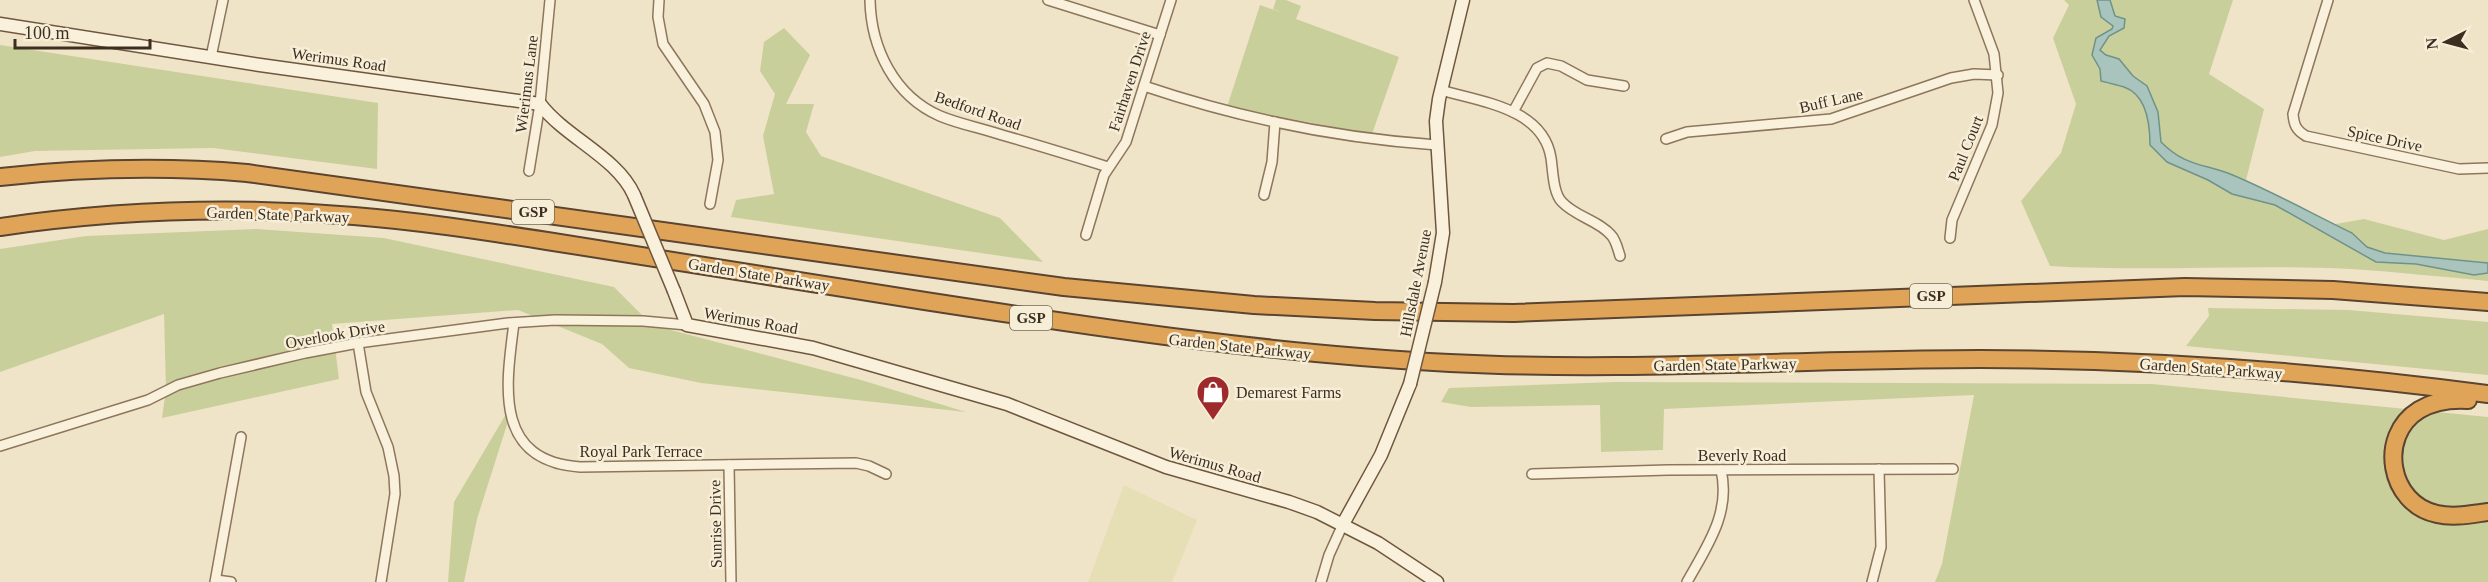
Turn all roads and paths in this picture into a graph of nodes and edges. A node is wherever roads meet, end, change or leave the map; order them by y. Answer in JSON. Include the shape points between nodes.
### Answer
{"nodes":[{"id":1,"x":224,"y":0,"type":"edge"},
{"id":2,"x":550,"y":0,"type":"edge"},
{"id":3,"x":659,"y":0,"type":"edge"},
{"id":4,"x":870,"y":0,"type":"edge"},
{"id":5,"x":1048,"y":0,"type":"edge"},
{"id":6,"x":1171,"y":0,"type":"edge"},
{"id":7,"x":1463,"y":0,"type":"edge"},
{"id":8,"x":1974,"y":0,"type":"edge"},
{"id":9,"x":2328,"y":0,"type":"edge"},
{"id":10,"x":0,"y":24,"type":"edge"},
{"id":11,"x":1160,"y":35,"type":"junction"},
{"id":12,"x":211,"y":57,"type":"junction"},
{"id":13,"x":1998,"y":75,"type":"junction"},
{"id":14,"x":1144,"y":86,"type":"junction"},
{"id":15,"x":1624,"y":87,"type":"dead end"},
{"id":16,"x":1441,"y":90,"type":"junction"},
{"id":17,"x":540,"y":104,"type":"junction"},
{"id":18,"x":1513,"y":112,"type":"junction"},
{"id":19,"x":1275,"y":122,"type":"junction"},
{"id":20,"x":1666,"y":139,"type":"dead end"},
{"id":21,"x":1437,"y":145,"type":"junction"},
{"id":22,"x":1108,"y":167,"type":"junction"},
{"id":23,"x":2488,"y":168,"type":"edge"},
{"id":24,"x":529,"y":171,"type":"dead end"},
{"id":25,"x":0,"y":177,"type":"edge"},
{"id":26,"x":1264,"y":195,"type":"dead end"},
{"id":27,"x":710,"y":204,"type":"dead end"},
{"id":28,"x":0,"y":228,"type":"edge"},
{"id":29,"x":1086,"y":235,"type":"dead end"},
{"id":30,"x":1950,"y":238,"type":"dead end"},
{"id":31,"x":1620,"y":256,"type":"dead end"},
{"id":32,"x":2488,"y":302,"type":"edge"},
{"id":33,"x":514,"y":323,"type":"junction"},
{"id":34,"x":687,"y":325,"type":"junction"},
{"id":35,"x":358,"y":343,"type":"junction"},
{"id":36,"x":2488,"y":394,"type":"edge"},
{"id":37,"x":2488,"y":400,"type":"edge"},
{"id":38,"x":241,"y":437,"type":"dead end"},
{"id":39,"x":0,"y":446,"type":"edge"},
{"id":40,"x":729,"y":465,"type":"junction"},
{"id":41,"x":1953,"y":469,"type":"dead end"},
{"id":42,"x":1721,"y":470,"type":"junction"},
{"id":43,"x":1879,"y":470,"type":"junction"},
{"id":44,"x":886,"y":474,"type":"dead end"},
{"id":45,"x":1532,"y":474,"type":"dead end"},
{"id":46,"x":2488,"y":512,"type":"edge"},
{"id":47,"x":1343,"y":524,"type":"junction"},
{"id":48,"x":216,"y":581,"type":"edge"},
{"id":49,"x":231,"y":582,"type":"edge"},
{"id":50,"x":381,"y":582,"type":"edge"},
{"id":51,"x":731,"y":582,"type":"edge"},
{"id":52,"x":1321,"y":582,"type":"edge"},
{"id":53,"x":1437,"y":582,"type":"edge"},
{"id":54,"x":1687,"y":582,"type":"edge"},
{"id":55,"x":1872,"y":582,"type":"edge"}],
"edges":[{"from":1,"to":12,"type":"street"},
{"from":2,"to":17,"type":"street","name":"Wierimus Lane"},
{"from":3,"to":27,"type":"street","via":[[658,24],[663,44],[704,105],[715,132],[718,160]]},
{"from":4,"to":22,"type":"street","name":"Bedford Road","via":[[873,30],[886,67],[916,102],[941,116]]},
{"from":5,"to":11,"type":"street"},
{"from":6,"to":11,"type":"street","name":"Fairhaven Drive"},
{"from":7,"to":16,"type":"main road","name":"Hillsdale Avenue"},
{"from":8,"to":13,"type":"street","name":"Paul Court"},
{"from":9,"to":23,"type":"street","name":"Spice Drive","via":[[2294,111],[2295,126],[2306,136],[2459,169]]},
{"from":10,"to":12,"type":"main road","name":"Werimus Road"},
{"from":11,"to":14,"type":"street","name":"Fairhaven Drive"},
{"from":12,"to":17,"type":"main road","name":"Werimus Road"},
{"from":13,"to":20,"type":"street","name":"Buff Lane","via":[[1963,75],[1831,118],[1687,132]]},
{"from":13,"to":30,"type":"street","name":"Paul Court","via":[[1992,125],[1952,220]]},
{"from":14,"to":19,"type":"street","via":[[1207,107]]},
{"from":14,"to":22,"type":"street","name":"Fairhaven Drive","via":[[1126,142]]},
{"from":15,"to":18,"type":"street","via":[[1587,80],[1547,63],[1537,68]]},
{"from":16,"to":18,"type":"street"},
{"from":16,"to":21,"type":"main road","name":"Hillsdale Avenue"},
{"from":17,"to":24,"type":"street","name":"Wierimus Lane"},
{"from":17,"to":34,"type":"main road","name":"Werimus Road","bridge":true,"via":[[558,125],[618,172],[634,195]]},
{"from":18,"to":31,"type":"street","via":[[1529,121],[1547,141],[1557,196],[1613,237]]},
{"from":19,"to":21,"type":"street","via":[[1350,136]]},
{"from":19,"to":26,"type":"street"},
{"from":21,"to":47,"type":"main road","name":"Hillsdale Avenue","bridge":true,"via":[[1443,233],[1410,384],[1381,455]]},
{"from":22,"to":29,"type":"street","name":"Fairhaven Drive"},
{"from":25,"to":32,"type":"highway","name":"Garden State Parkway","number":"GSP","via":[[148,168],[246,173],[1064,287],[1322,309],[1514,313],[2185,287],[2343,291]]},
{"from":28,"to":36,"type":"highway","name":"Garden State Parkway","number":"GSP","via":[[157,212],[353,216],[537,239],[1167,338],[1309,354],[1604,366],[2039,360],[2274,372]]},
{"from":33,"to":34,"type":"street","name":"Overlook Drive","via":[[599,320]]},
{"from":33,"to":35,"type":"street","name":"Overlook Drive"},
{"from":33,"to":40,"type":"street","name":"Royal Park Terrace","via":[[508,372],[509,409],[516,431],[541,457],[580,467]]},
{"from":34,"to":47,"type":"main road","name":"Werimus Road","via":[[813,348],[972,392],[1166,468],[1289,502]]},
{"from":35,"to":39,"type":"street","name":"Overlook Drive","via":[[220,373]]},
{"from":35,"to":50,"type":"street","via":[[366,392],[388,447],[394,476],[395,494]]},
{"from":37,"to":46,"type":"highway","via":[[2443,401],[2418,411],[2399,433],[2393,457],[2402,489],[2423,509],[2451,516]]},
{"from":38,"to":48,"type":"street"},
{"from":40,"to":44,"type":"street","name":"Royal Park Terrace","via":[[855,463]]},
{"from":40,"to":51,"type":"street","name":"Sunrise Drive"},
{"from":41,"to":43,"type":"street","name":"Beverly Road"},
{"from":42,"to":43,"type":"street","name":"Beverly Road"},
{"from":42,"to":45,"type":"street","name":"Beverly Road"},
{"from":42,"to":54,"type":"street","via":[[1724,492],[1720,522]]},
{"from":43,"to":55,"type":"street","via":[[1881,547]]},
{"from":47,"to":52,"type":"street"},
{"from":47,"to":53,"type":"main road","name":"Werimus Road"},
{"from":48,"to":49,"type":"street"}]}
